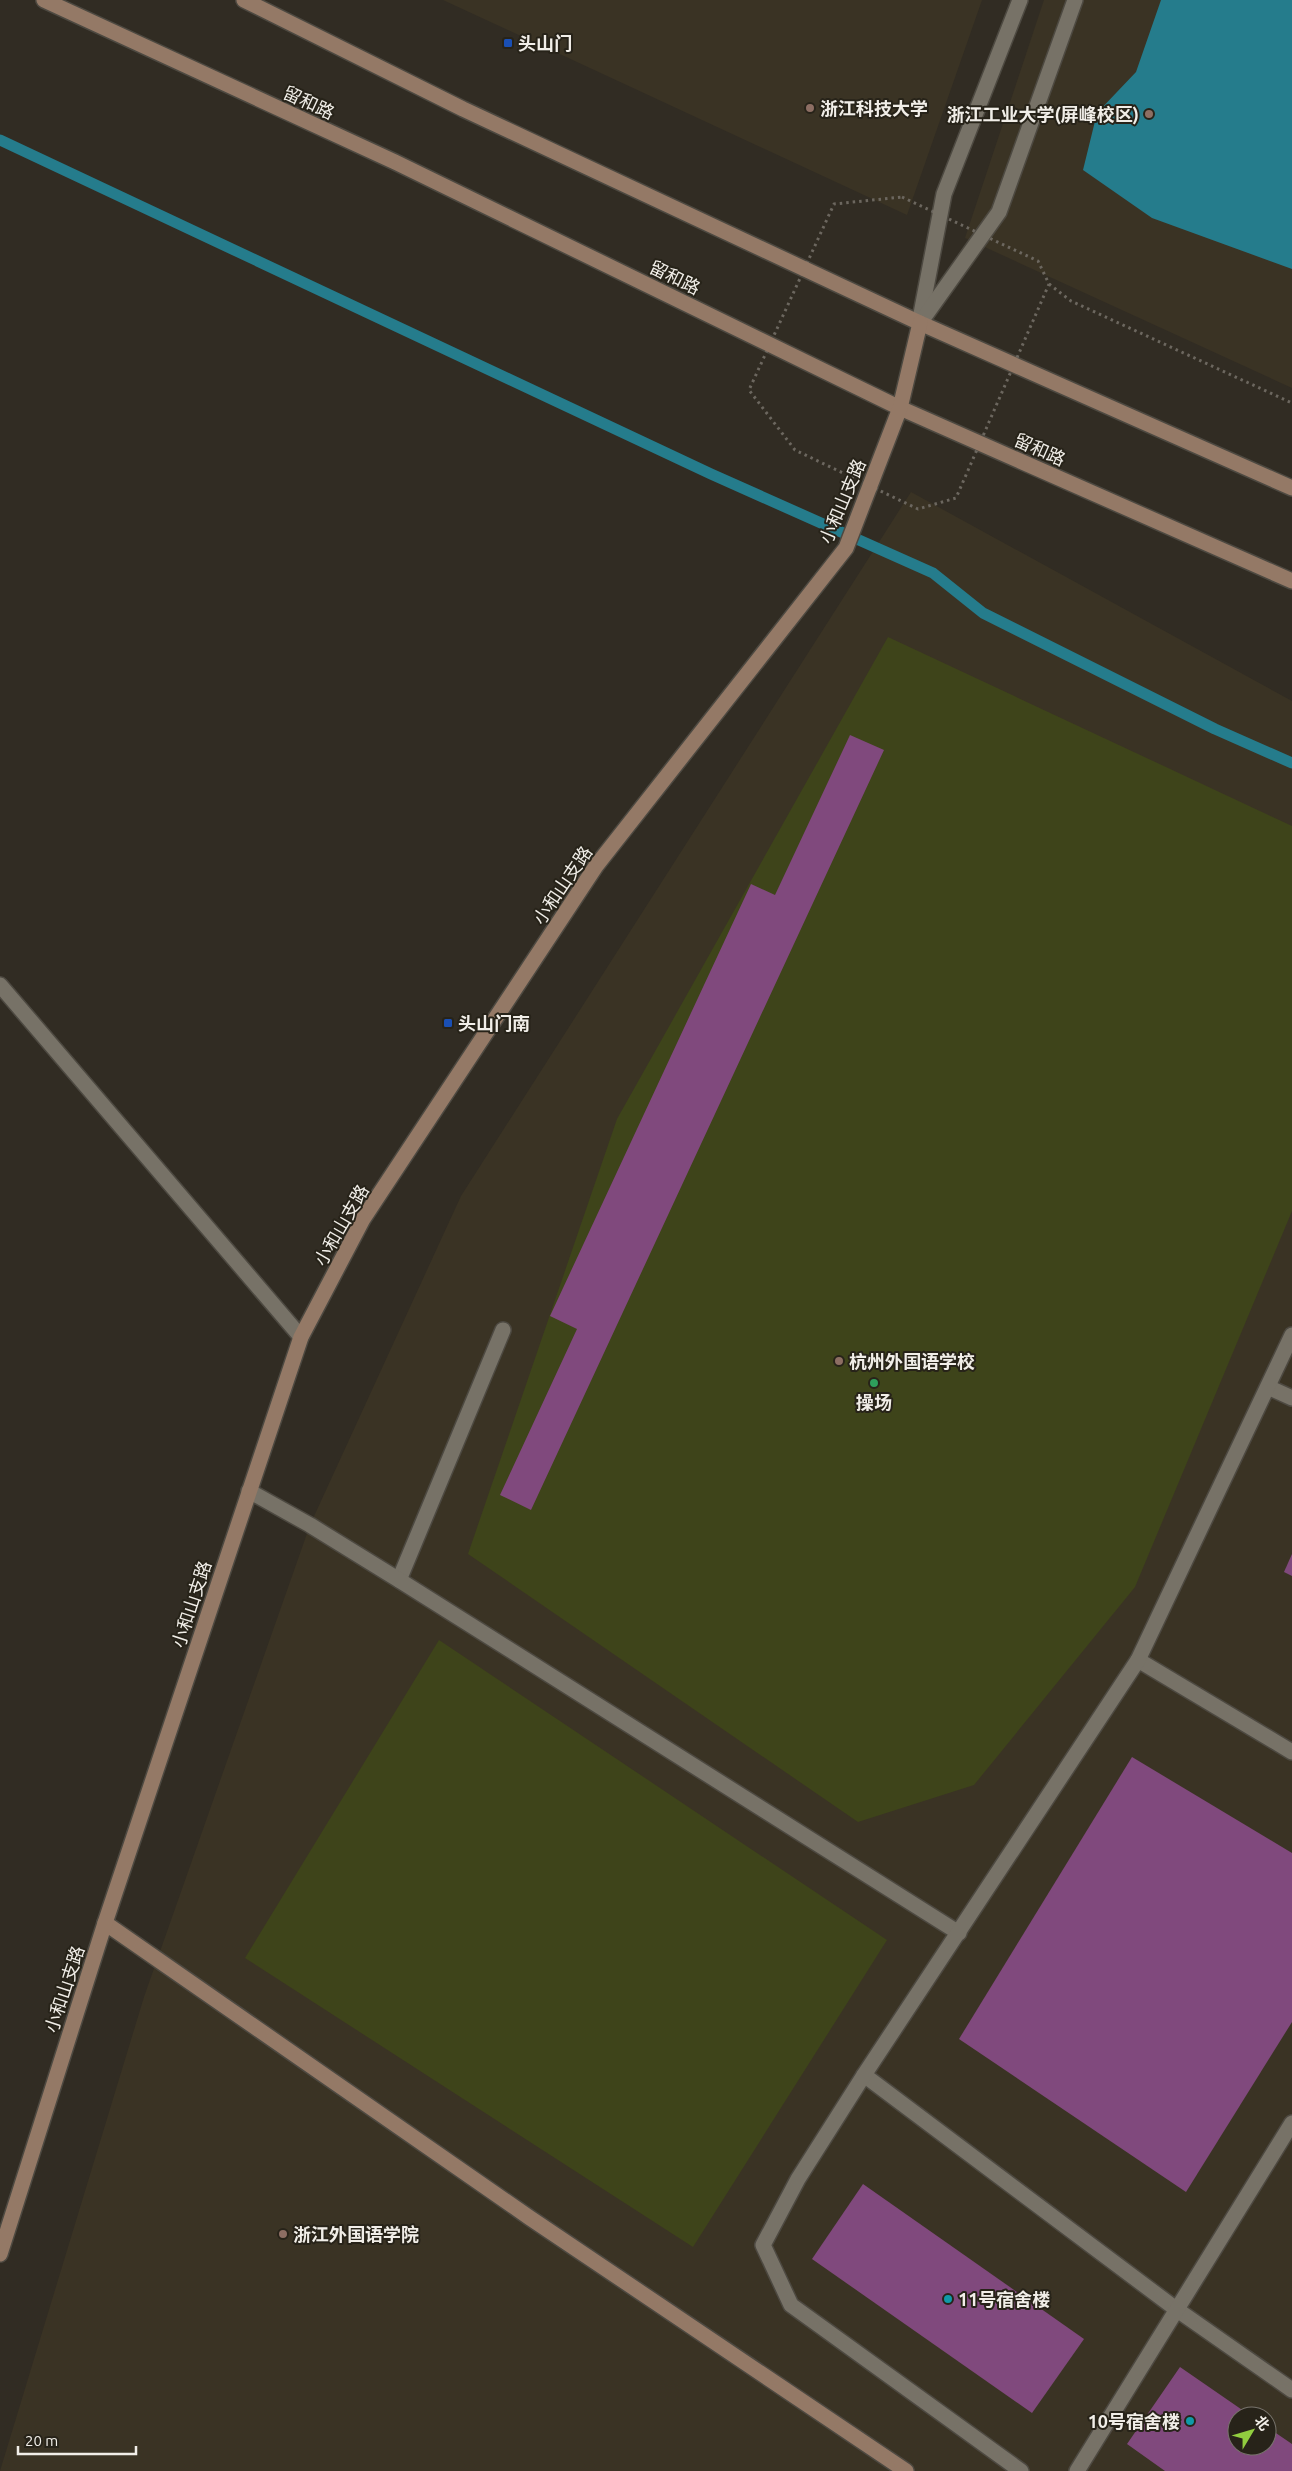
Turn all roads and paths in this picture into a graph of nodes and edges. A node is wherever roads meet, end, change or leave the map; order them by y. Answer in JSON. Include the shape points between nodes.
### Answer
{"nodes":[{"id":1,"x":44,"y":0,"type":"edge"},
{"id":2,"x":244,"y":0,"type":"edge"},
{"id":3,"x":1020,"y":0,"type":"edge"},
{"id":4,"x":1075,"y":0,"type":"edge"},
{"id":5,"x":1049,"y":284,"type":"dead end"},
{"id":6,"x":920,"y":323,"type":"junction"},
{"id":7,"x":1292,"y":403,"type":"edge"},
{"id":8,"x":900,"y":408,"type":"junction"},
{"id":9,"x":1292,"y":488,"type":"edge"},
{"id":10,"x":1292,"y":581,"type":"edge"},
{"id":11,"x":0,"y":985,"type":"edge"},
{"id":12,"x":503,"y":1330,"type":"dead end"},
{"id":13,"x":1292,"y":1335,"type":"edge"},
{"id":14,"x":301,"y":1337,"type":"junction"},
{"id":15,"x":1268,"y":1387,"type":"junction"},
{"id":16,"x":1292,"y":1398,"type":"edge"},
{"id":17,"x":249,"y":1491,"type":"junction"},
{"id":18,"x":399,"y":1580,"type":"junction"},
{"id":19,"x":1138,"y":1660,"type":"junction"},
{"id":20,"x":1292,"y":1752,"type":"edge"},
{"id":21,"x":105,"y":1924,"type":"junction"},
{"id":22,"x":959,"y":1934,"type":"junction"},
{"id":23,"x":864,"y":2074,"type":"junction"},
{"id":24,"x":1292,"y":2123,"type":"edge"},
{"id":25,"x":0,"y":2254,"type":"edge"},
{"id":26,"x":1176,"y":2309,"type":"junction"},
{"id":27,"x":1292,"y":2390,"type":"edge"},
{"id":28,"x":906,"y":2471,"type":"edge"},
{"id":29,"x":1021,"y":2471,"type":"edge"},
{"id":30,"x":1077,"y":2471,"type":"edge"}],
"edges":[{"from":1,"to":8,"type":"street","name":"留和路","via":[[395,162]]},
{"from":2,"to":6,"type":"street","via":[[463,109]]},
{"from":3,"to":6,"type":"street","via":[[944,194]]},
{"from":4,"to":6,"type":"street","via":[[999,212]]},
{"from":5,"to":7,"type":"path","via":[[1071,300]]},
{"from":6,"to":8,"type":"street","name":"小和山支路"},
{"from":6,"to":9,"type":"street"},
{"from":8,"to":10,"type":"street","name":"留和路"},
{"from":8,"to":14,"type":"street","name":"小和山支路","via":[[846,548],[596,866],[363,1219]]},
{"from":11,"to":14,"type":"street"},
{"from":12,"to":18,"type":"street"},
{"from":13,"to":15,"type":"street"},
{"from":14,"to":17,"type":"street","name":"小和山支路"},
{"from":15,"to":16,"type":"street"},
{"from":15,"to":19,"type":"street"},
{"from":17,"to":18,"type":"street"},
{"from":17,"to":21,"type":"street","name":"小和山支路"},
{"from":18,"to":22,"type":"street"},
{"from":19,"to":20,"type":"street"},
{"from":19,"to":22,"type":"street"},
{"from":21,"to":25,"type":"street","name":"小和山支路"},
{"from":21,"to":28,"type":"street","via":[[530,2218]]},
{"from":22,"to":23,"type":"street"},
{"from":23,"to":26,"type":"street"},
{"from":23,"to":29,"type":"street","via":[[798,2179],[763,2245],[790,2306]]},
{"from":24,"to":26,"type":"street"},
{"from":26,"to":27,"type":"street"},
{"from":26,"to":30,"type":"street"}]}
